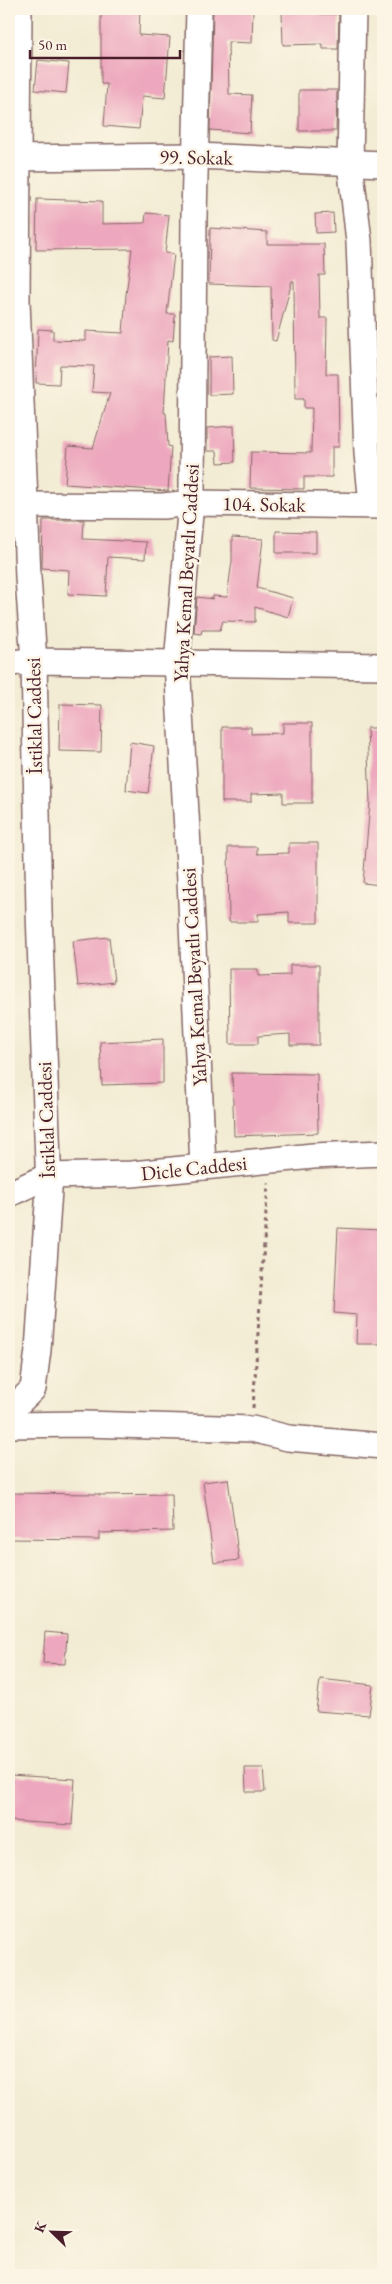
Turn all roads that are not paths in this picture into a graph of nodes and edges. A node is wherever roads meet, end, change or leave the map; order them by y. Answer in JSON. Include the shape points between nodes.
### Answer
{"nodes":[{"id":1,"x":19,"y":9,"type":"edge"},
{"id":2,"x":199,"y":9,"type":"edge"},
{"id":3,"x":353,"y":9,"type":"edge"},
{"id":4,"x":196,"y":156,"type":"junction"},
{"id":5,"x":13,"y":158,"type":"edge"},
{"id":6,"x":350,"y":163,"type":"junction"},
{"id":7,"x":383,"y":164,"type":"edge"},
{"id":8,"x":191,"y":503,"type":"junction"},
{"id":9,"x":25,"y":504,"type":"junction"},
{"id":10,"x":377,"y":506,"type":"edge"},
{"id":11,"x":34,"y":661,"type":"junction"},
{"id":12,"x":9,"y":663,"type":"edge"},
{"id":13,"x":177,"y":663,"type":"junction"},
{"id":14,"x":383,"y":666,"type":"edge"},
{"id":15,"x":383,"y":1153,"type":"edge"},
{"id":16,"x":203,"y":1167,"type":"junction"},
{"id":17,"x":48,"y":1176,"type":"junction"},
{"id":18,"x":9,"y":1194,"type":"edge"},
{"id":19,"x":9,"y":1412,"type":"edge"},
{"id":20,"x":9,"y":1425,"type":"edge"},
{"id":21,"x":383,"y":1446,"type":"edge"}],
"edges":[{"from":1,"to":5,"type":"street","name":"İstiklal Caddesi"},
{"from":2,"to":4,"type":"street","name":"Yahya Kemal Beyatlı Caddesi"},
{"from":3,"to":6,"type":"street"},
{"from":4,"to":5,"type":"street","name":"99. Sokak"},
{"from":4,"to":6,"type":"street","name":"99. Sokak"},
{"from":4,"to":8,"type":"street","name":"Yahya Kemal Beyatlı Caddesi"},
{"from":5,"to":9,"type":"street","name":"İstiklal Caddesi"},
{"from":6,"to":7,"type":"street","name":"99. Sokak"},
{"from":6,"to":10,"type":"street","via":[[359,241],[367,453]]},
{"from":8,"to":9,"type":"street","name":"104. Sokak","via":[[163,506]]},
{"from":8,"to":10,"type":"street","name":"104. Sokak"},
{"from":8,"to":13,"type":"street","name":"Yahya Kemal Beyatlı Caddesi"},
{"from":9,"to":11,"type":"street","name":"İstiklal Caddesi"},
{"from":11,"to":12,"type":"street"},
{"from":11,"to":13,"type":"street"},
{"from":11,"to":17,"type":"street","name":"İstiklal Caddesi"},
{"from":13,"to":14,"type":"street"},
{"from":13,"to":16,"type":"street","name":"Yahya Kemal Beyatlı Caddesi"},
{"from":15,"to":16,"type":"street","name":"Dicle Caddesi"},
{"from":16,"to":17,"type":"street","name":"Dicle Caddesi","via":[[132,1174]]},
{"from":17,"to":18,"type":"street","name":"Dicle Caddesi"},
{"from":17,"to":19,"type":"street","name":"İstiklal Caddesi","via":[[33,1388]]},
{"from":20,"to":21,"type":"street","via":[[252,1429],[288,1438]]}]}
